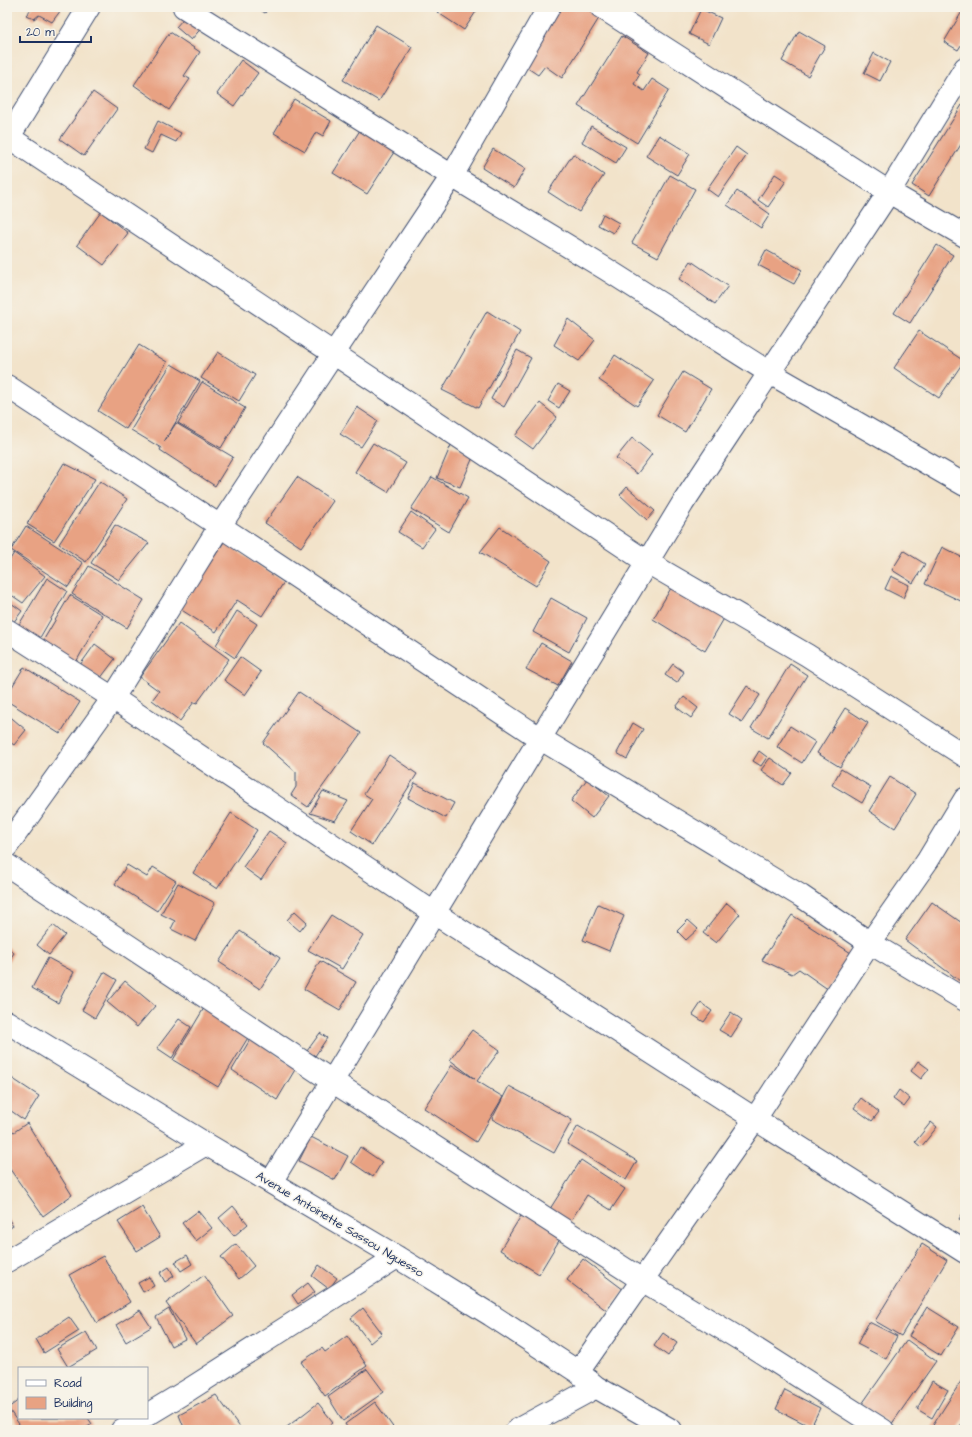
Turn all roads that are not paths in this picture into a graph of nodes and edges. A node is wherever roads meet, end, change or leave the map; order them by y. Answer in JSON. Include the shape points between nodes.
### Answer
{"nodes":[{"id":1,"x":89,"y":7,"type":"edge"},
{"id":2,"x":184,"y":7,"type":"edge"},
{"id":3,"x":549,"y":7,"type":"edge"},
{"id":4,"x":601,"y":7,"type":"edge"},
{"id":5,"x":965,"y":68,"type":"edge"},
{"id":6,"x":8,"y":138,"type":"edge"},
{"id":7,"x":452,"y":176,"type":"junction"},
{"id":8,"x":888,"y":192,"type":"junction"},
{"id":9,"x":965,"y":236,"type":"edge"},
{"id":10,"x":334,"y":353,"type":"junction"},
{"id":11,"x":770,"y":374,"type":"junction"},
{"id":12,"x":7,"y":386,"type":"edge"},
{"id":13,"x":965,"y":485,"type":"edge"},
{"id":14,"x":220,"y":526,"type":"junction"},
{"id":15,"x":648,"y":562,"type":"junction"},
{"id":16,"x":7,"y":630,"type":"edge"},
{"id":17,"x":113,"y":698,"type":"junction"},
{"id":18,"x":541,"y":739,"type":"junction"},
{"id":19,"x":965,"y":756,"type":"edge"},
{"id":20,"x":965,"y":799,"type":"edge"},
{"id":21,"x":7,"y":846,"type":"edge"},
{"id":22,"x":7,"y":865,"type":"edge"},
{"id":23,"x":434,"y":913,"type":"junction"},
{"id":24,"x":870,"y":943,"type":"junction"},
{"id":25,"x":965,"y":1000,"type":"edge"},
{"id":26,"x":7,"y":1022,"type":"edge"},
{"id":27,"x":332,"y":1081,"type":"junction"},
{"id":28,"x":755,"y":1119,"type":"junction"},
{"id":29,"x":206,"y":1144,"type":"junction"},
{"id":30,"x":271,"y":1182,"type":"junction"},
{"id":31,"x":965,"y":1252,"type":"edge"},
{"id":32,"x":397,"y":1257,"type":"junction"},
{"id":33,"x":7,"y":1261,"type":"edge"},
{"id":34,"x":642,"y":1280,"type":"junction"},
{"id":35,"x":578,"y":1372,"type":"junction"},
{"id":36,"x":596,"y":1387,"type":"junction"},
{"id":37,"x":148,"y":1414,"type":"edge"},
{"id":38,"x":140,"y":1419,"type":"edge"},
{"id":39,"x":123,"y":1430,"type":"edge"},
{"id":40,"x":517,"y":1430,"type":"edge"},
{"id":41,"x":671,"y":1430,"type":"edge"},
{"id":42,"x":882,"y":1430,"type":"edge"}],
"edges":[{"from":1,"to":6,"type":"street"},
{"from":2,"to":7,"type":"street"},
{"from":3,"to":7,"type":"street"},
{"from":4,"to":8,"type":"street"},
{"from":5,"to":8,"type":"street"},
{"from":6,"to":10,"type":"street"},
{"from":7,"to":10,"type":"street"},
{"from":7,"to":11,"type":"street"},
{"from":8,"to":9,"type":"street"},
{"from":8,"to":11,"type":"street"},
{"from":10,"to":14,"type":"street"},
{"from":10,"to":15,"type":"street"},
{"from":11,"to":13,"type":"street"},
{"from":11,"to":15,"type":"street","via":[[683,503]]},
{"from":12,"to":14,"type":"street"},
{"from":14,"to":17,"type":"street"},
{"from":14,"to":18,"type":"street"},
{"from":15,"to":18,"type":"street"},
{"from":15,"to":19,"type":"street","via":[[807,655]]},
{"from":16,"to":17,"type":"street"},
{"from":17,"to":21,"type":"street"},
{"from":17,"to":23,"type":"street"},
{"from":18,"to":23,"type":"street"},
{"from":18,"to":24,"type":"street","via":[[801,896]]},
{"from":20,"to":24,"type":"street","via":[[928,860]]},
{"from":22,"to":27,"type":"street"},
{"from":23,"to":27,"type":"street"},
{"from":23,"to":28,"type":"street"},
{"from":24,"to":25,"type":"street"},
{"from":24,"to":28,"type":"street"},
{"from":26,"to":29,"type":"street","name":"Avenue Antoinette Sassou Nguesso"},
{"from":27,"to":30,"type":"street"},
{"from":27,"to":34,"type":"street"},
{"from":28,"to":31,"type":"street"},
{"from":28,"to":34,"type":"street"},
{"from":29,"to":30,"type":"street","name":"Avenue Antoinette Sassou Nguesso"},
{"from":29,"to":33,"type":"street"},
{"from":30,"to":32,"type":"street","name":"Avenue Antoinette Sassou Nguesso"},
{"from":32,"to":35,"type":"street","name":"Avenue Antoinette Sassou Nguesso"},
{"from":32,"to":37,"type":"street"},
{"from":34,"to":35,"type":"street"},
{"from":34,"to":42,"type":"street"},
{"from":35,"to":36,"type":"street","name":"Avenue Antoinette Sassou Nguesso"},
{"from":36,"to":40,"type":"street"},
{"from":36,"to":41,"type":"street","name":"Avenue Antoinette Sassou Nguesso"},
{"from":38,"to":39,"type":"street"}]}
